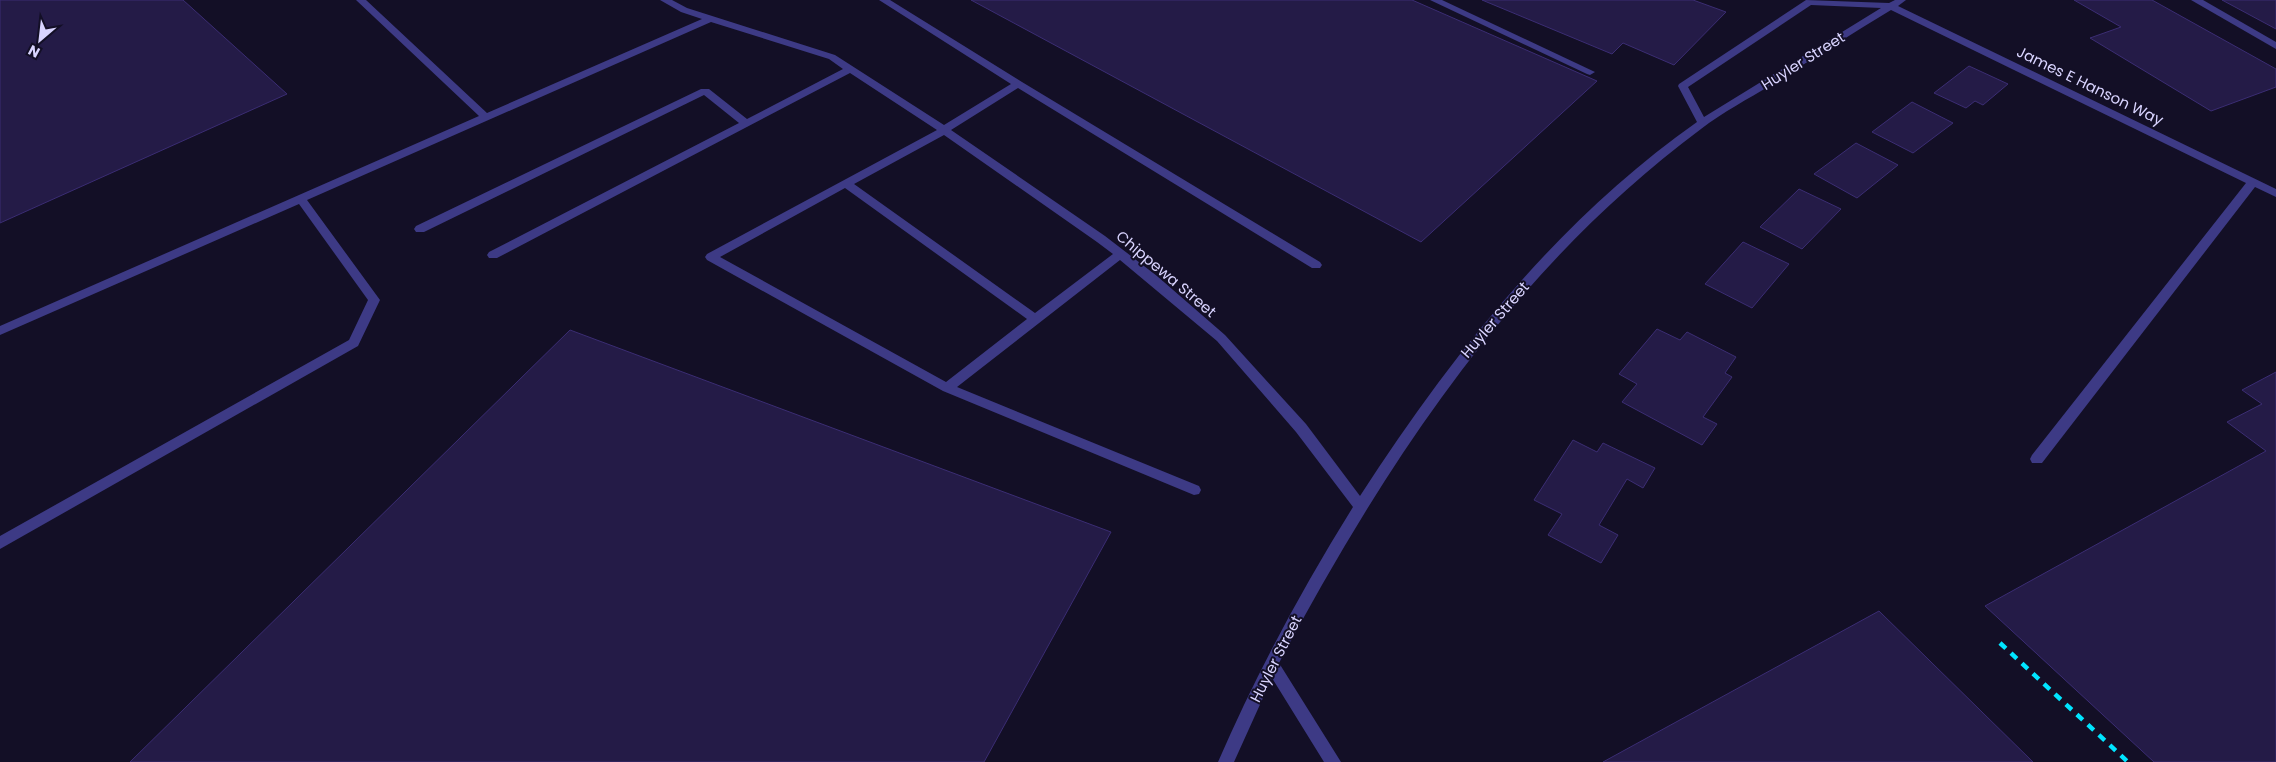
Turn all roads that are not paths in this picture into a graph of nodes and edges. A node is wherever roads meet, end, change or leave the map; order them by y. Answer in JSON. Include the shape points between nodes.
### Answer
{"nodes":[{"id":1,"x":361,"y":0,"type":"edge"},
{"id":2,"x":665,"y":0,"type":"edge"},
{"id":3,"x":884,"y":0,"type":"edge"},
{"id":4,"x":1435,"y":0,"type":"edge"},
{"id":5,"x":2196,"y":0,"type":"edge"},
{"id":6,"x":1896,"y":3,"type":"edge"},
{"id":7,"x":711,"y":18,"type":"junction"},
{"id":8,"x":2276,"y":46,"type":"edge"},
{"id":9,"x":850,"y":69,"type":"junction"},
{"id":10,"x":1590,"y":72,"type":"dead end"},
{"id":11,"x":1018,"y":84,"type":"junction"},
{"id":12,"x":486,"y":116,"type":"junction"},
{"id":13,"x":746,"y":123,"type":"junction"},
{"id":14,"x":1702,"y":123,"type":"junction"},
{"id":15,"x":944,"y":130,"type":"junction"},
{"id":16,"x":2253,"y":182,"type":"junction"},
{"id":17,"x":845,"y":183,"type":"junction"},
{"id":18,"x":2276,"y":193,"type":"edge"},
{"id":19,"x":300,"y":198,"type":"junction"},
{"id":20,"x":420,"y":229,"type":"dead end"},
{"id":21,"x":1120,"y":254,"type":"junction"},
{"id":22,"x":493,"y":255,"type":"dead end"},
{"id":23,"x":1316,"y":265,"type":"dead end"},
{"id":24,"x":1035,"y":319,"type":"junction"},
{"id":25,"x":0,"y":331,"type":"edge"},
{"id":26,"x":947,"y":388,"type":"junction"},
{"id":27,"x":2037,"y":459,"type":"dead end"},
{"id":28,"x":1194,"y":490,"type":"dead end"},
{"id":29,"x":1360,"y":504,"type":"junction"},
{"id":30,"x":0,"y":543,"type":"edge"},
{"id":31,"x":1271,"y":664,"type":"junction"},
{"id":32,"x":1226,"y":762,"type":"edge"},
{"id":33,"x":1333,"y":762,"type":"edge"}],
"edges":[{"from":1,"to":12,"type":"street"},
{"from":2,"to":7,"type":"street","name":"Chippewa Street"},
{"from":3,"to":11,"type":"street"},
{"from":4,"to":10,"type":"street"},
{"from":5,"to":8,"type":"street"},
{"from":6,"to":14,"type":"street","name":"Huyler Street"},
{"from":6,"to":14,"type":"street","via":[[1809,2],[1683,86]]},
{"from":6,"to":16,"type":"street","name":"James E Hanson Way"},
{"from":7,"to":9,"type":"street","name":"Chippewa Street","via":[[832,57]]},
{"from":7,"to":12,"type":"street"},
{"from":9,"to":13,"type":"street"},
{"from":9,"to":15,"type":"street","name":"Chippewa Street"},
{"from":11,"to":15,"type":"street"},
{"from":11,"to":23,"type":"street"},
{"from":12,"to":19,"type":"street"},
{"from":13,"to":20,"type":"street","via":[[706,91]]},
{"from":13,"to":22,"type":"street"},
{"from":14,"to":29,"type":"street","name":"Huyler Street","via":[[1629,181],[1561,245],[1472,346],[1427,404]]},
{"from":15,"to":17,"type":"street"},
{"from":15,"to":21,"type":"street","name":"Chippewa Street"},
{"from":16,"to":18,"type":"street","name":"James E Hanson Way"},
{"from":16,"to":27,"type":"street"},
{"from":17,"to":24,"type":"street"},
{"from":17,"to":26,"type":"street","via":[[710,257]]},
{"from":19,"to":25,"type":"street"},
{"from":19,"to":30,"type":"street","via":[[374,300],[354,343]]},
{"from":21,"to":24,"type":"street"},
{"from":21,"to":29,"type":"street","name":"Chippewa Street","via":[[1220,338],[1301,428]]},
{"from":24,"to":26,"type":"street"},
{"from":26,"to":28,"type":"street"},
{"from":29,"to":31,"type":"street","name":"Huyler Street"},
{"from":31,"to":32,"type":"street","name":"Huyler Street"},
{"from":31,"to":33,"type":"street"}]}
